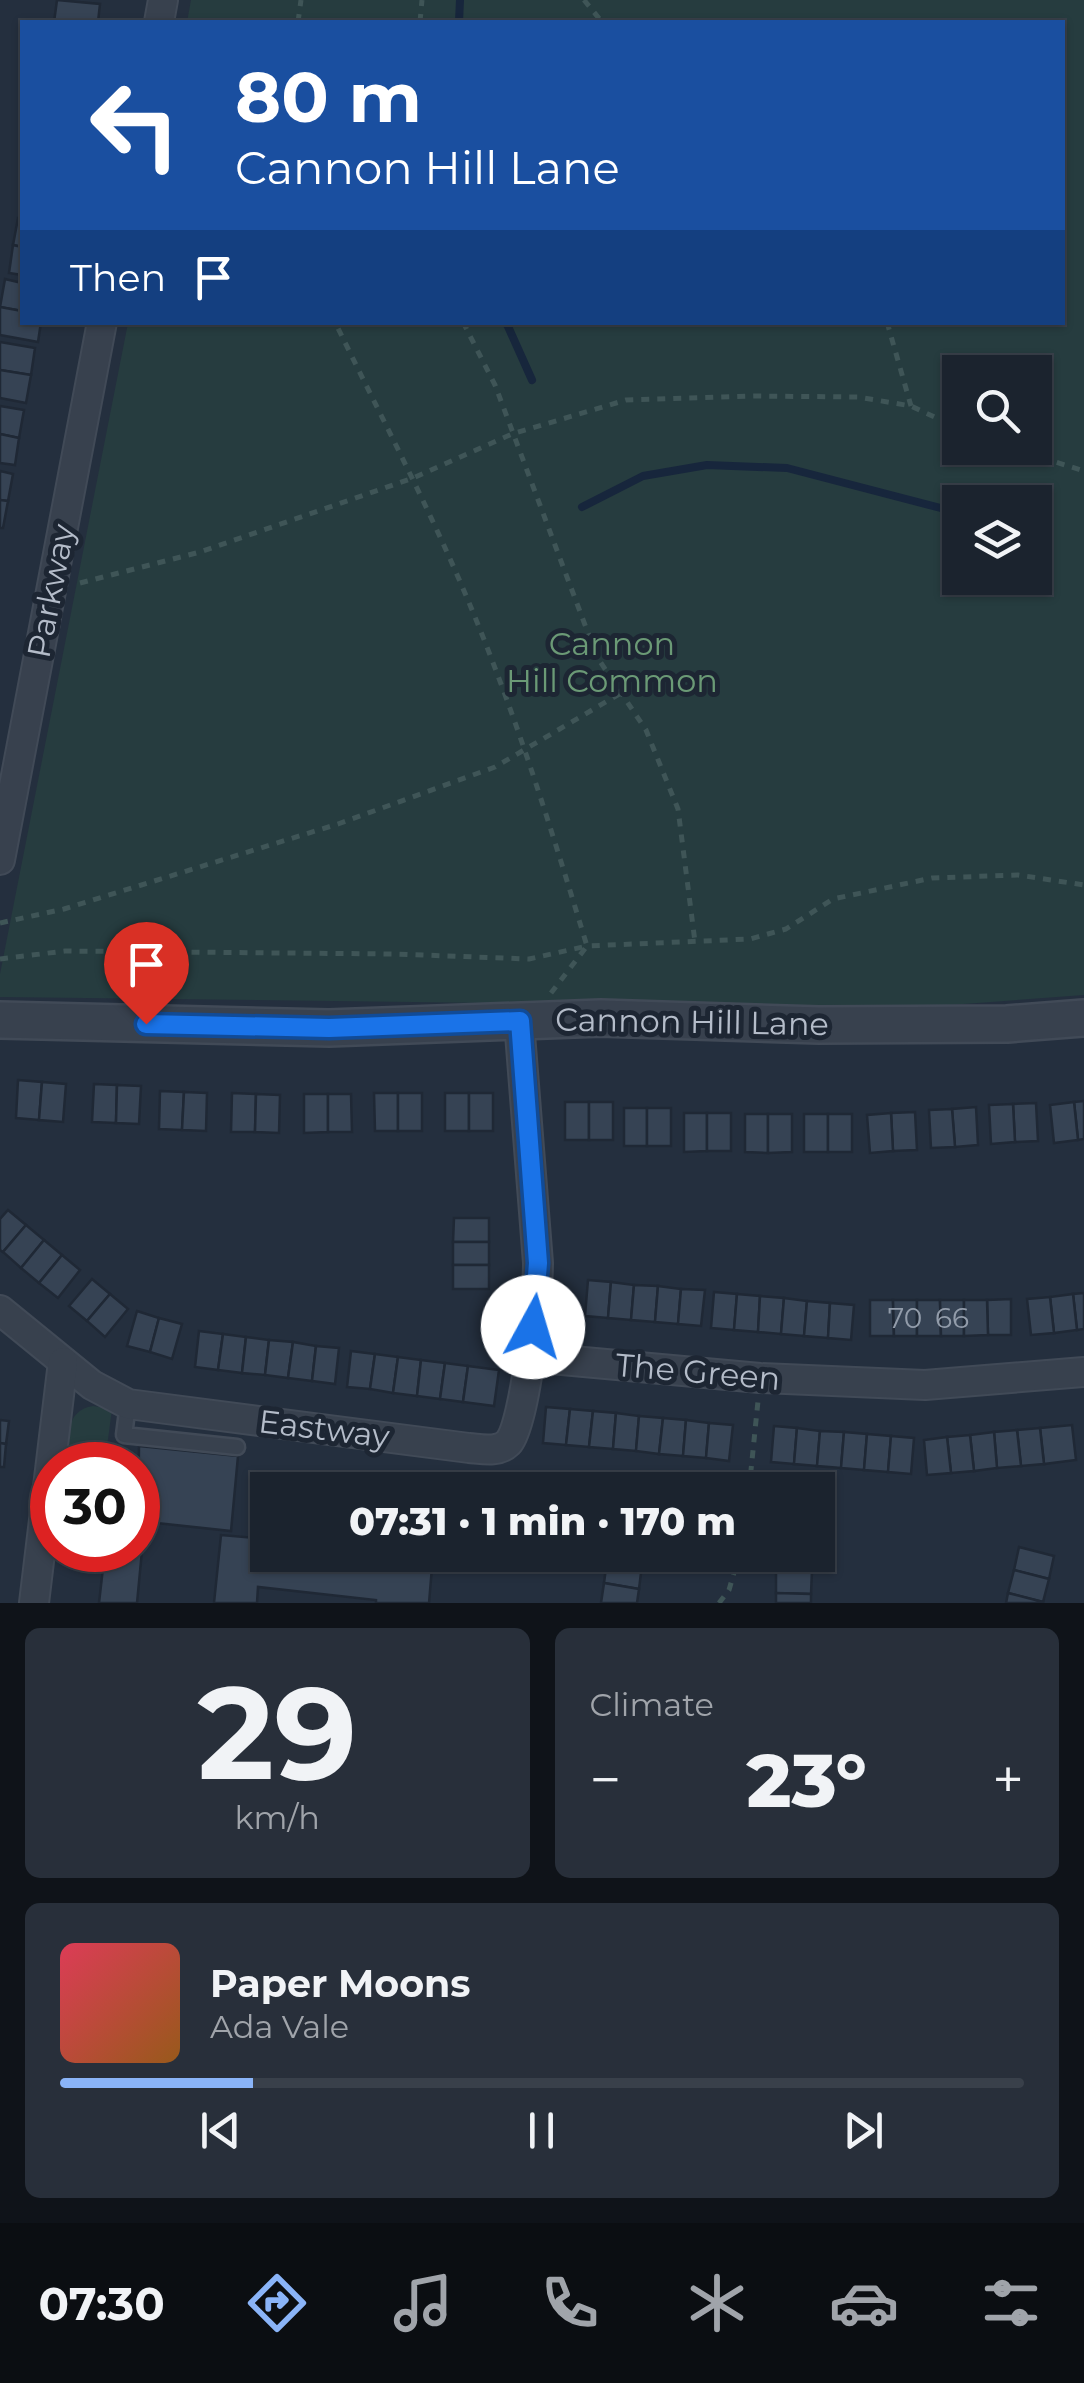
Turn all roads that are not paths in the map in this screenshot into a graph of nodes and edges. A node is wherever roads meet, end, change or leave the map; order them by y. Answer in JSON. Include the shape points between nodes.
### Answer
{"nodes":[{"id":1,"x":101,"y":325,"type":"edge"},
{"id":2,"x":0,"y":860,"type":"edge"},
{"id":3,"x":1084,"y":1018,"type":"edge"},
{"id":4,"x":0,"y":1020,"type":"edge"},
{"id":5,"x":532,"y":1020,"type":"junction"},
{"id":6,"x":0,"y":1310,"type":"edge"},
{"id":7,"x":529,"y":1357,"type":"junction"},
{"id":8,"x":64,"y":1362,"type":"junction"},
{"id":9,"x":1084,"y":1372,"type":"edge"},
{"id":10,"x":128,"y":1404,"type":"junction"},
{"id":11,"x":238,"y":1447,"type":"dead end"},
{"id":12,"x":34,"y":1603,"type":"edge"}],
"edges":[{"from":1,"to":2,"type":"street","name":"Parkway"},
{"from":3,"to":5,"type":"street","name":"Cannon Hill Lane","via":[[1007,1024]]},
{"from":4,"to":5,"type":"street","name":"Cannon Hill Lane","via":[[329,1028]]},
{"from":5,"to":7,"type":"street","via":[[538,1297]]},
{"from":6,"to":8,"type":"street","name":"Eastway"},
{"from":7,"to":9,"type":"street","name":"The Green","via":[[926,1385]]},
{"from":7,"to":10,"type":"street","name":"Eastway","via":[[510,1441],[492,1450]]},
{"from":8,"to":10,"type":"street","name":"Eastway"},
{"from":8,"to":12,"type":"street"},
{"from":10,"to":11,"type":"lane","via":[[124,1436]]}]}
